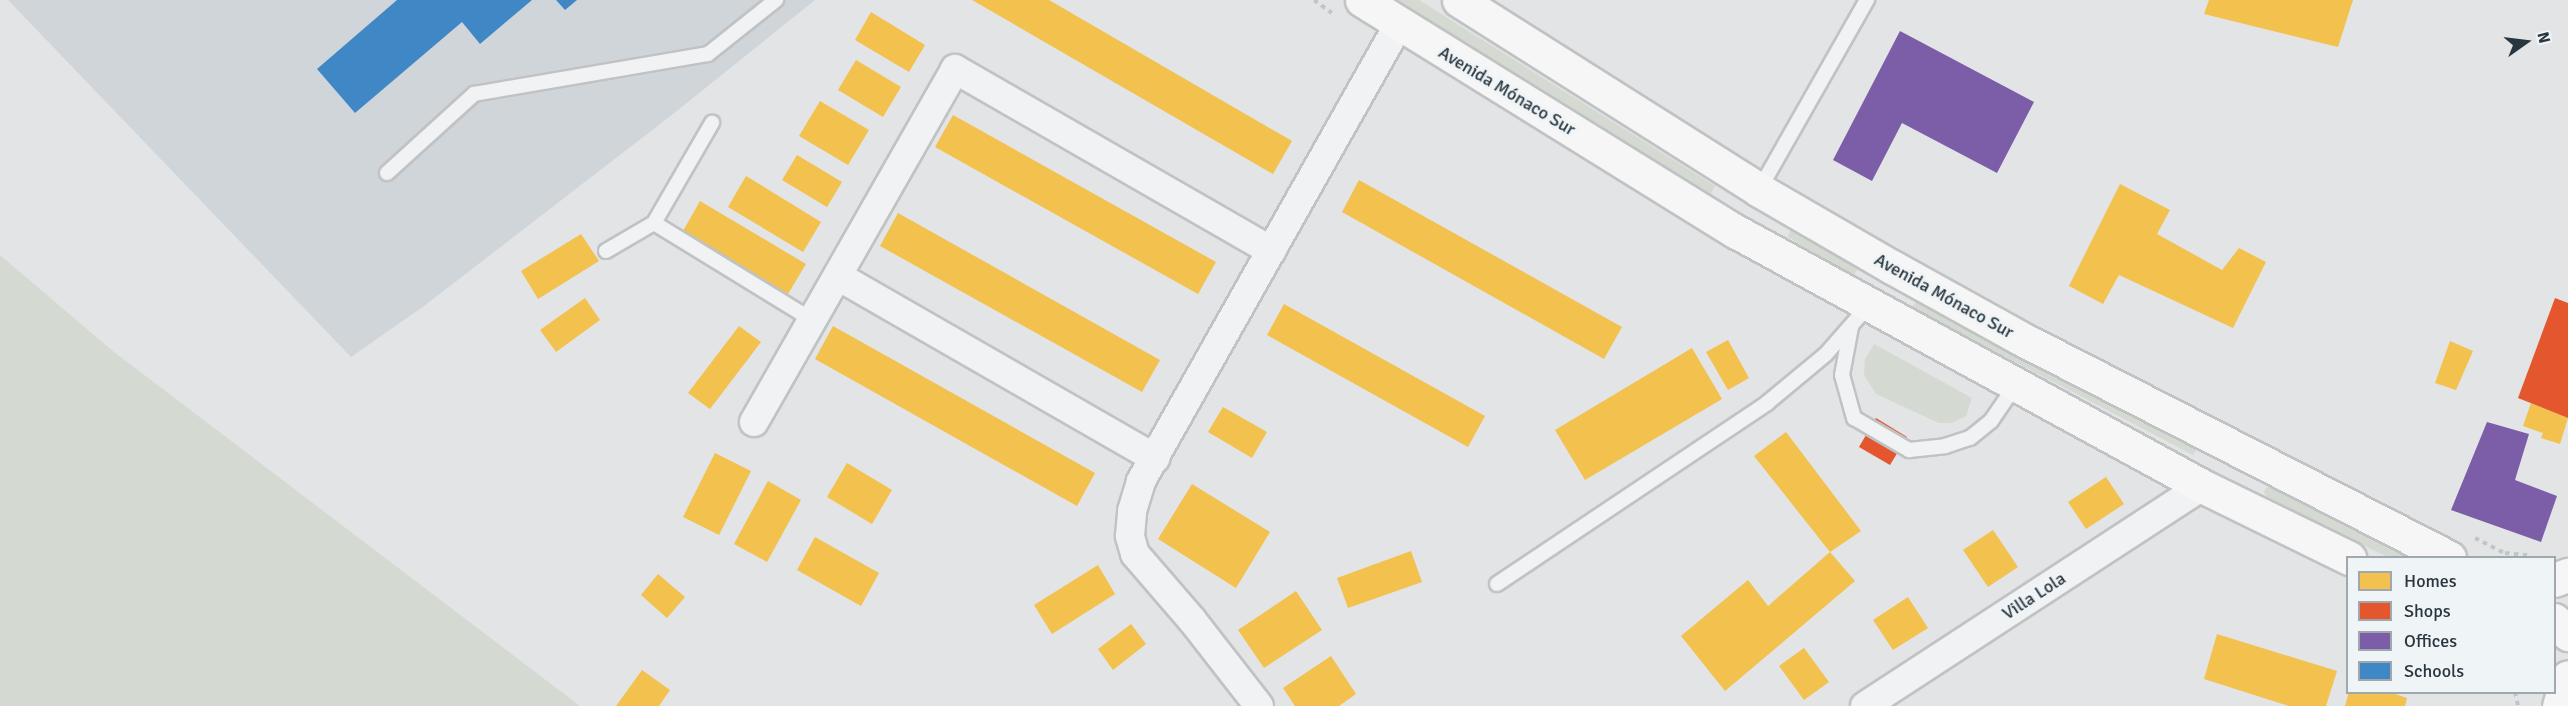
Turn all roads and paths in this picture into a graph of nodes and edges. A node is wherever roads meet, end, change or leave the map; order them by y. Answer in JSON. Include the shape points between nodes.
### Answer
{"nodes":[{"id":1,"x":776,"y":0,"type":"edge"},
{"id":2,"x":1362,"y":0,"type":"edge"},
{"id":3,"x":1459,"y":0,"type":"edge"},
{"id":4,"x":1867,"y":0,"type":"edge"},
{"id":5,"x":1399,"y":24,"type":"junction"},
{"id":6,"x":712,"y":123,"type":"dead end"},
{"id":7,"x":387,"y":173,"type":"dead end"},
{"id":8,"x":1759,"y":190,"type":"junction"},
{"id":9,"x":654,"y":224,"type":"junction"},
{"id":10,"x":1735,"y":231,"type":"junction"},
{"id":11,"x":606,"y":251,"type":"dead end"},
{"id":12,"x":1271,"y":251,"type":"junction"},
{"id":13,"x":1892,"y":267,"type":"junction"},
{"id":14,"x":838,"y":276,"type":"junction"},
{"id":15,"x":1860,"y":315,"type":"junction"},
{"id":16,"x":812,"y":320,"type":"junction"},
{"id":17,"x":2015,"y":386,"type":"junction"},
{"id":18,"x":754,"y":422,"type":"dead end"},
{"id":19,"x":2250,"y":457,"type":"junction"},
{"id":20,"x":1155,"y":458,"type":"junction"},
{"id":21,"x":2202,"y":486,"type":"junction"},
{"id":22,"x":2457,"y":545,"type":"edge"},
{"id":23,"x":2532,"y":556,"type":"edge"},
{"id":24,"x":2346,"y":557,"type":"edge"},
{"id":25,"x":1497,"y":584,"type":"dead end"},
{"id":26,"x":2556,"y":622,"type":"edge"},
{"id":27,"x":2568,"y":634,"type":"edge"},
{"id":28,"x":2568,"y":677,"type":"edge"},
{"id":29,"x":1259,"y":706,"type":"edge"},
{"id":30,"x":1865,"y":706,"type":"edge"},
{"id":31,"x":2559,"y":706,"type":"edge"}],
"edges":[{"from":1,"to":7,"type":"lane","via":[[708,54],[474,94]]},
{"from":2,"to":5,"type":"main road","name":"Avenida Mónaco Sur"},
{"from":3,"to":8,"type":"main road","name":"Avenida Mónaco Sur"},
{"from":4,"to":8,"type":"lane"},
{"from":5,"to":10,"type":"main road","name":"Avenida Mónaco Sur"},
{"from":5,"to":12,"type":"street"},
{"from":6,"to":9,"type":"lane"},
{"from":8,"to":10,"type":"main road"},
{"from":8,"to":13,"type":"main road","name":"Avenida Mónaco Sur"},
{"from":9,"to":11,"type":"lane"},
{"from":9,"to":16,"type":"lane"},
{"from":10,"to":15,"type":"main road","name":"Avenida Mónaco Sur"},
{"from":12,"to":14,"type":"street","via":[[955,69]]},
{"from":12,"to":20,"type":"street"},
{"from":13,"to":15,"type":"main road"},
{"from":13,"to":19,"type":"main road","name":"Avenida Mónaco Sur"},
{"from":14,"to":16,"type":"street"},
{"from":14,"to":20,"type":"street"},
{"from":15,"to":17,"type":"main road","name":"Avenida Mónaco Sur"},
{"from":15,"to":17,"type":"lane","via":[[1842,375],[1854,418],[1909,450],[1945,446],[1970,438],[1991,421]]},
{"from":15,"to":25,"type":"lane","via":[[1827,354],[1767,403]]},
{"from":16,"to":18,"type":"street"},
{"from":17,"to":21,"type":"main road","name":"Avenida Mónaco Sur"},
{"from":19,"to":21,"type":"main road"},
{"from":19,"to":22,"type":"main road","name":"Avenida Mónaco Sur"},
{"from":20,"to":29,"type":"street","via":[[1132,511],[1130,536],[1135,554]]},
{"from":21,"to":24,"type":"main road","name":"Avenida Mónaco Sur"},
{"from":21,"to":30,"type":"street","name":"Villa Lola"},
{"from":22,"to":23,"type":"path"},
{"from":26,"to":27,"type":"main road"},
{"from":28,"to":31,"type":"main road"}]}
